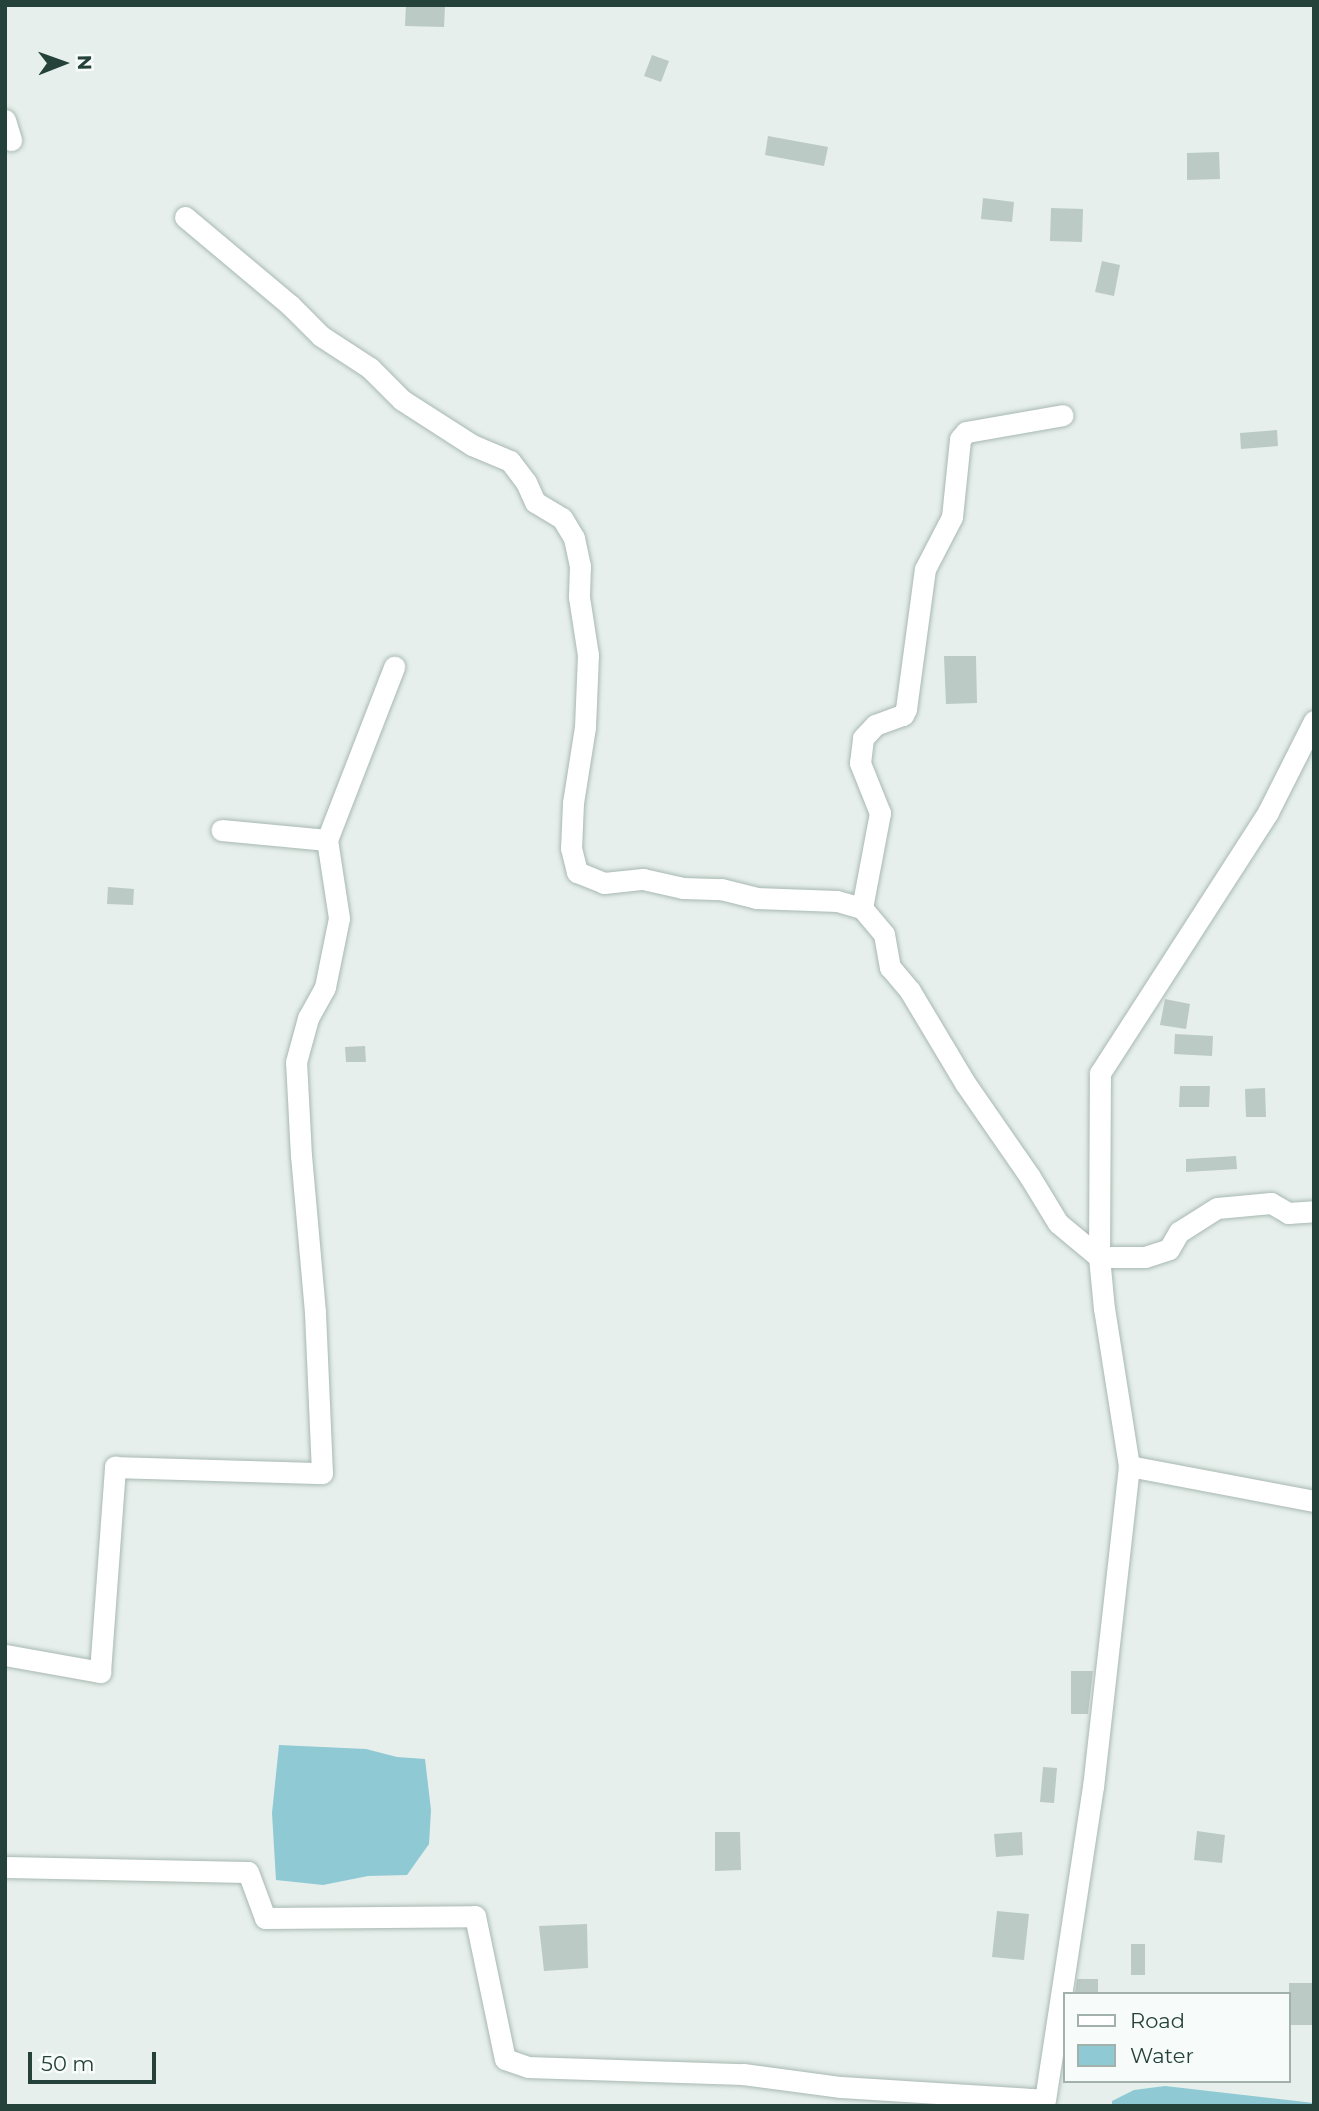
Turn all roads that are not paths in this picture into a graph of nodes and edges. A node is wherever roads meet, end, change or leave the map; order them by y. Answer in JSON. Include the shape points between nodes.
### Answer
{"nodes":[{"id":1,"x":185,"y":217,"type":"dead end"},
{"id":2,"x":1063,"y":415,"type":"dead end"},
{"id":3,"x":394,"y":667,"type":"dead end"},
{"id":4,"x":1314,"y":722,"type":"edge"},
{"id":5,"x":221,"y":830,"type":"dead end"},
{"id":6,"x":327,"y":839,"type":"junction"},
{"id":7,"x":862,"y":908,"type":"junction"},
{"id":8,"x":1314,"y":1211,"type":"edge"},
{"id":9,"x":1099,"y":1257,"type":"junction"},
{"id":10,"x":1129,"y":1466,"type":"junction"},
{"id":11,"x":1314,"y":1501,"type":"edge"},
{"id":12,"x":5,"y":1655,"type":"edge"},
{"id":13,"x":5,"y":1867,"type":"edge"},
{"id":14,"x":1045,"y":2103,"type":"edge"}],
"edges":[{"from":1,"to":7,"type":"street","via":[[402,400],[472,445],[510,461],[527,482],[535,502],[562,518],[574,538],[588,655],[585,727],[570,848],[577,872],[604,883],[643,879],[756,898],[837,901]]},
{"from":2,"to":7,"type":"street","via":[[966,432],[960,439],[952,517],[925,569],[906,709],[903,715],[875,725],[863,738],[860,763],[880,813]]},
{"from":3,"to":6,"type":"street"},
{"from":4,"to":9,"type":"street","via":[[1268,812],[1100,1073]]},
{"from":5,"to":6,"type":"street"},
{"from":6,"to":12,"type":"street","via":[[339,918],[325,987],[308,1018],[296,1062],[322,1473],[115,1467],[100,1672]]},
{"from":7,"to":9,"type":"street","via":[[884,934],[890,968],[910,991],[1058,1223]]},
{"from":8,"to":9,"type":"street","via":[[1288,1213],[1271,1203],[1217,1208],[1179,1232],[1169,1249],[1145,1257]]},
{"from":9,"to":10,"type":"street"},
{"from":10,"to":11,"type":"street"},
{"from":10,"to":14,"type":"street","via":[[1093,1787]]},
{"from":13,"to":14,"type":"street","via":[[248,1872],[265,1918],[475,1916],[505,2059],[528,2067],[743,2074],[841,2087]]}]}
